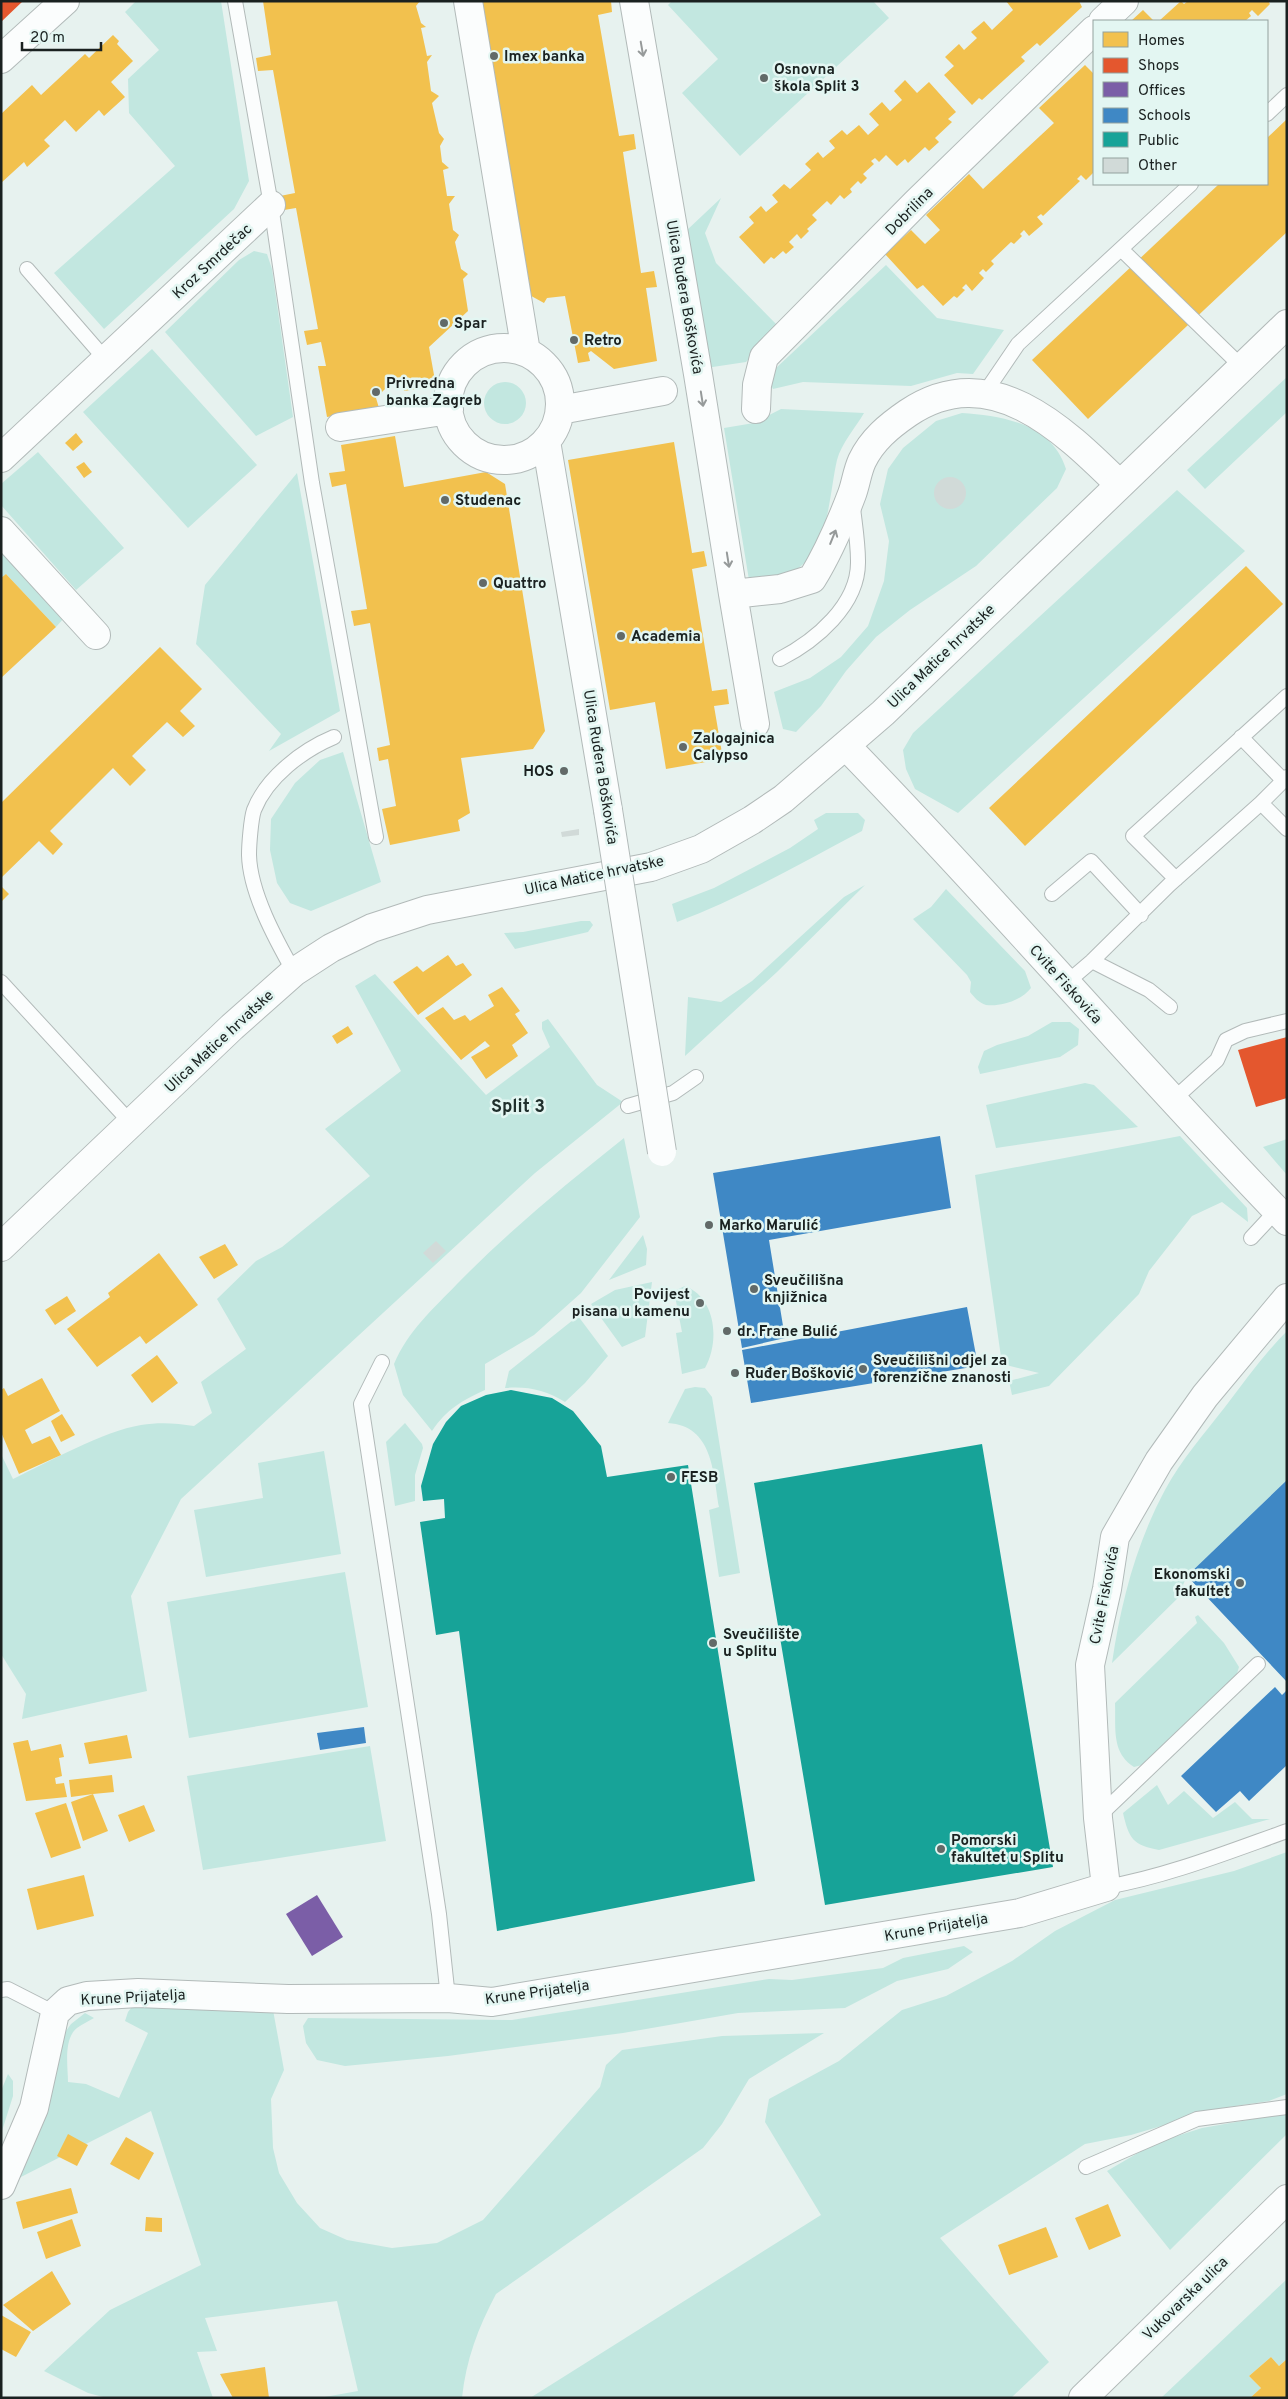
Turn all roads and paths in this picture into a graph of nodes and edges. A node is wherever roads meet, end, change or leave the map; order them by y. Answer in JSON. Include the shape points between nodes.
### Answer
{"nodes":[{"id":1,"x":65,"y":1,"type":"edge"},
{"id":2,"x":235,"y":1,"type":"edge"},
{"id":3,"x":468,"y":1,"type":"edge"},
{"id":4,"x":634,"y":1,"type":"edge"},
{"id":5,"x":1124,"y":1,"type":"edge"},
{"id":6,"x":1105,"y":20,"type":"edge"},
{"id":7,"x":1093,"y":31,"type":"edge"},
{"id":8,"x":1,"y":59,"type":"edge"},
{"id":9,"x":1287,"y":95,"type":"edge"},
{"id":10,"x":1268,"y":113,"type":"edge"},
{"id":11,"x":1190,"y":185,"type":"edge"},
{"id":12,"x":271,"y":205,"type":"junction"},
{"id":13,"x":1121,"y":249,"type":"junction"},
{"id":14,"x":27,"y":269,"type":"dead end"},
{"id":15,"x":1287,"y":324,"type":"edge"},
{"id":16,"x":526,"y":352,"type":"junction"},
{"id":17,"x":106,"y":360,"type":"junction"},
{"id":18,"x":1242,"y":367,"type":"junction"},
{"id":19,"x":663,"y":391,"type":"dead end"},
{"id":20,"x":984,"y":394,"type":"junction"},
{"id":21,"x":756,"y":409,"type":"dead end"},
{"id":22,"x":449,"y":410,"type":"junction"},
{"id":23,"x":560,"y":410,"type":"junction"},
{"id":24,"x":340,"y":427,"type":"dead end"},
{"id":25,"x":546,"y":441,"type":"junction"},
{"id":26,"x":1,"y":458,"type":"edge"},
{"id":27,"x":1119,"y":484,"type":"junction"},
{"id":28,"x":852,"y":494,"type":"junction"},
{"id":29,"x":1,"y":531,"type":"edge"},
{"id":30,"x":733,"y":594,"type":"junction"},
{"id":31,"x":96,"y":635,"type":"dead end"},
{"id":32,"x":780,"y":658,"type":"dead end"},
{"id":33,"x":1287,"y":696,"type":"edge"},
{"id":34,"x":755,"y":724,"type":"dead end"},
{"id":35,"x":334,"y":737,"type":"dead end"},
{"id":36,"x":1241,"y":737,"type":"junction"},
{"id":37,"x":846,"y":746,"type":"junction"},
{"id":38,"x":1285,"y":778,"type":"edge"},
{"id":39,"x":1261,"y":803,"type":"junction"},
{"id":40,"x":1287,"y":829,"type":"edge"},
{"id":41,"x":376,"y":837,"type":"dead end"},
{"id":42,"x":1176,"y":879,"type":"junction"},
{"id":43,"x":1052,"y":894,"type":"dead end"},
{"id":44,"x":1141,"y":914,"type":"junction"},
{"id":45,"x":1092,"y":961,"type":"junction"},
{"id":46,"x":294,"y":972,"type":"junction"},
{"id":47,"x":1,"y":982,"type":"edge"},
{"id":48,"x":1066,"y":984,"type":"junction"},
{"id":49,"x":1170,"y":1007,"type":"dead end"},
{"id":50,"x":1287,"y":1021,"type":"edge"},
{"id":51,"x":696,"y":1077,"type":"dead end"},
{"id":52,"x":1174,"y":1099,"type":"junction"},
{"id":53,"x":628,"y":1106,"type":"dead end"},
{"id":54,"x":131,"y":1123,"type":"junction"},
{"id":55,"x":662,"y":1152,"type":"dead end"},
{"id":56,"x":1282,"y":1216,"type":"edge"},
{"id":57,"x":1251,"y":1238,"type":"dead end"},
{"id":58,"x":1,"y":1247,"type":"edge"},
{"id":59,"x":1287,"y":1298,"type":"edge"},
{"id":60,"x":382,"y":1362,"type":"dead end"},
{"id":61,"x":1258,"y":1664,"type":"dead end"},
{"id":62,"x":1098,"y":1818,"type":"junction"},
{"id":63,"x":1287,"y":1831,"type":"edge"},
{"id":64,"x":1106,"y":1887,"type":"junction"},
{"id":65,"x":1,"y":1990,"type":"edge"},
{"id":66,"x":448,"y":1998,"type":"junction"},
{"id":67,"x":55,"y":2013,"type":"junction"},
{"id":68,"x":1287,"y":2107,"type":"edge"},
{"id":69,"x":1086,"y":2168,"type":"dead end"},
{"id":70,"x":1,"y":2186,"type":"edge"},
{"id":71,"x":1287,"y":2199,"type":"edge"},
{"id":72,"x":1083,"y":2398,"type":"edge"}],
"edges":[{"from":1,"to":8,"type":"street"},
{"from":2,"to":12,"type":"lane"},
{"from":3,"to":16,"type":"street"},
{"from":4,"to":30,"type":"street","name":"Ulica Ruđera Boškovića","one_way":true},
{"from":5,"to":6,"type":"street"},
{"from":7,"to":21,"type":"street","name":"Dobrilina","via":[[764,357],[757,385]]},
{"from":9,"to":10,"type":"lane"},
{"from":11,"to":13,"type":"lane"},
{"from":12,"to":17,"type":"street","name":"Kroz Smrdečac"},
{"from":12,"to":41,"type":"lane","via":[[312,483]]},
{"from":13,"to":18,"type":"lane"},
{"from":13,"to":20,"type":"lane","via":[[1018,344]]},
{"from":14,"to":17,"type":"lane"},
{"from":15,"to":18,"type":"street","name":"Ulica Matice hrvatske"},
{"from":16,"to":22,"type":"street","via":[[508,348],[490,350],[473,357],[450,386]]},
{"from":16,"to":23,"type":"street","via":[[544,364],[556,382]]},
{"from":17,"to":26,"type":"street","name":"Kroz Smrdečac"},
{"from":18,"to":27,"type":"street","name":"Ulica Matice hrvatske"},
{"from":19,"to":23,"type":"street"},
{"from":20,"to":27,"type":"street","via":[[1019,403],[1047,420]]},
{"from":20,"to":28,"type":"street","via":[[955,393],[923,403],[884,429],[862,461]]},
{"from":22,"to":24,"type":"street"},
{"from":22,"to":25,"type":"street","via":[[451,424],[460,440],[475,453],[493,460],[512,460],[531,454]]},
{"from":23,"to":25,"type":"street","via":[[556,427]]},
{"from":25,"to":55,"type":"street","name":"Ulica Ruđera Boškovića","bridge":true},
{"from":27,"to":37,"type":"street","name":"Ulica Matice hrvatske"},
{"from":30,"to":28,"type":"street","one_way":true,"via":[[780,589],[812,580]]},
{"from":28,"to":32,"type":"lane","via":[[858,563],[850,596],[829,624],[804,646]]},
{"from":29,"to":31,"type":"street"},
{"from":30,"to":34,"type":"street","name":"Ulica Ruđera Boškovića"},
{"from":33,"to":36,"type":"lane"},
{"from":35,"to":46,"type":"lane","via":[[311,746],[276,776],[254,810],[249,856],[258,896],[272,933]]},
{"from":36,"to":38,"type":"lane"},
{"from":36,"to":42,"type":"lane","via":[[1133,836]]},
{"from":37,"to":46,"type":"street","name":"Ulica Matice hrvatske","via":[[783,799],[701,849],[651,867],[427,910],[364,932]]},
{"from":37,"to":48,"type":"street","name":"Cvite Fiskovića"},
{"from":38,"to":39,"type":"lane"},
{"from":39,"to":40,"type":"lane"},
{"from":39,"to":42,"type":"lane"},
{"from":42,"to":44,"type":"lane"},
{"from":43,"to":44,"type":"lane","via":[[1091,861]]},
{"from":44,"to":45,"type":"lane"},
{"from":45,"to":48,"type":"lane"},
{"from":45,"to":49,"type":"lane","via":[[1149,990]]},
{"from":46,"to":54,"type":"street","name":"Ulica Matice hrvatske"},
{"from":47,"to":54,"type":"lane"},
{"from":48,"to":52,"type":"street","name":"Cvite Fiskovića"},
{"from":50,"to":52,"type":"lane","via":[[1245,1031],[1226,1040],[1217,1060]]},
{"from":51,"to":53,"type":"lane","via":[[673,1093]]},
{"from":52,"to":56,"type":"street","name":"Cvite Fiskovića"},
{"from":54,"to":58,"type":"street","name":"Ulica Matice hrvatske"},
{"from":56,"to":57,"type":"lane"},
{"from":59,"to":62,"type":"street","name":"Cvite Fiskovića","via":[[1205,1396],[1159,1460],[1115,1537],[1090,1665]]},
{"from":60,"to":66,"type":"lane","via":[[361,1404],[439,1914]]},
{"from":61,"to":62,"type":"lane"},
{"from":62,"to":64,"type":"street","name":"Cvite Fiskovića"},
{"from":63,"to":64,"type":"lane","via":[[1205,1860]]},
{"from":64,"to":66,"type":"street","name":"Krune Prijatelja","via":[[1020,1913],[672,1972],[492,2002]]},
{"from":65,"to":67,"type":"lane","via":[[8,1989]]},
{"from":66,"to":67,"type":"street","name":"Krune Prijatelja","via":[[288,1999],[138,1993],[86,1996],[68,2001]]},
{"from":67,"to":70,"type":"street","via":[[34,2108]]},
{"from":68,"to":69,"type":"lane","via":[[1197,2119]]},
{"from":71,"to":72,"type":"street","name":"Vukovarska ulica"}]}
